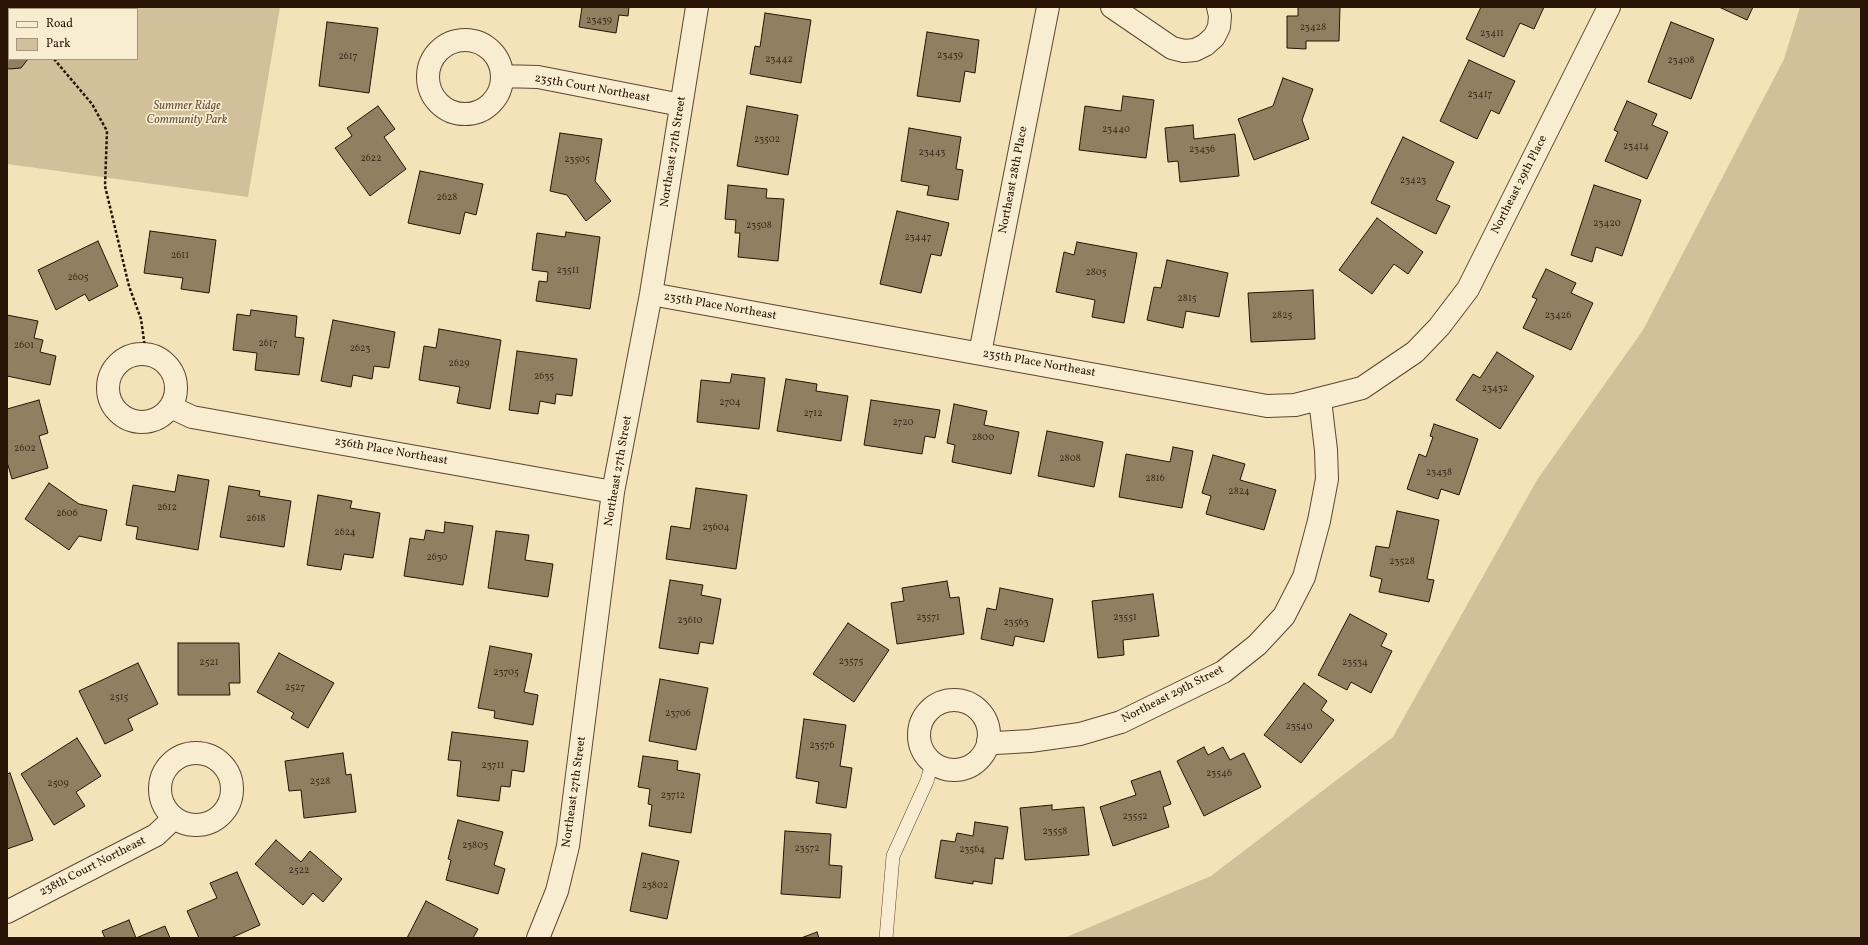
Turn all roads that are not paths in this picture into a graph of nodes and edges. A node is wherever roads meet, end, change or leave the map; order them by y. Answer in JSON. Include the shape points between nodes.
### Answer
{"nodes":[{"id":1,"x":697,"y":7,"type":"edge"},
{"id":2,"x":1048,"y":7,"type":"edge"},
{"id":3,"x":1112,"y":7,"type":"edge"},
{"id":4,"x":1218,"y":7,"type":"edge"},
{"id":5,"x":1609,"y":7,"type":"edge"},
{"id":6,"x":502,"y":76,"type":"dead end"},
{"id":7,"x":682,"y":105,"type":"junction"},
{"id":8,"x":651,"y":294,"type":"junction"},
{"id":9,"x":1415,"y":352,"type":"joint"},
{"id":10,"x":980,"y":353,"type":"junction"},
{"id":11,"x":1320,"y":400,"type":"junction"},
{"id":12,"x":171,"y":407,"type":"junction"},
{"id":13,"x":613,"y":492,"type":"junction"},
{"id":14,"x":988,"y":742,"type":"junction"},
{"id":15,"x":932,"y":762,"type":"junction"},
{"id":16,"x":174,"y":818,"type":"dead end"},
{"id":17,"x":7,"y":912,"type":"edge"},
{"id":18,"x":540,"y":936,"type":"edge"},
{"id":19,"x":886,"y":938,"type":"edge"}],
"edges":[{"from":1,"to":7,"type":"street","name":"Northeast 27th Street"},
{"from":2,"to":10,"type":"street","name":"Northeast 28th Place"},
{"from":3,"to":4,"type":"street","via":[[1172,48],[1184,51],[1195,50],[1214,37],[1219,27]]},
{"from":5,"to":9,"type":"street","name":"Northeast 29th Place","via":[[1468,289],[1439,327]]},
{"from":6,"to":7,"type":"street","name":"235th Court Northeast","via":[[538,77]]},
{"from":7,"to":8,"type":"street","name":"Northeast 27th Street"},
{"from":8,"to":10,"type":"street","name":"235th Place Northeast"},
{"from":8,"to":13,"type":"street","name":"Northeast 27th Street"},
{"from":9,"to":11,"type":"street","name":"235th Place Northeast","via":[[1362,388]]},
{"from":10,"to":11,"type":"street","name":"235th Place Northeast","via":[[1267,406],[1295,405]]},
{"from":11,"to":14,"type":"street","name":"Northeast 29th Street","via":[[1327,479],[1319,521],[1300,583],[1284,616],[1257,645],[1223,672],[1121,722],[1080,734],[1030,742]]},
{"from":12,"to":12,"type":"street","via":[[175,385],[166,364],[146,355],[129,357],[115,367],[108,388],[114,408],[122,416],[132,421],[143,422],[158,418]]},
{"from":12,"to":13,"type":"street","name":"236th Place Northeast","via":[[192,417]]},
{"from":13,"to":18,"type":"street","name":"Northeast 27th Street","via":[[568,846],[557,891]]},
{"from":14,"to":15,"type":"street","via":[[984,753],[966,768],[942,768]]},
{"from":14,"to":15,"type":"street","via":[[985,719],[979,710],[969,703],[947,700],[936,704],[921,721],[920,743],[924,754]]},
{"from":15,"to":19,"type":"lane","via":[[927,780],[893,856]]},
{"from":16,"to":17,"type":"street","name":"238th Court Northeast","via":[[156,835]]}]}
